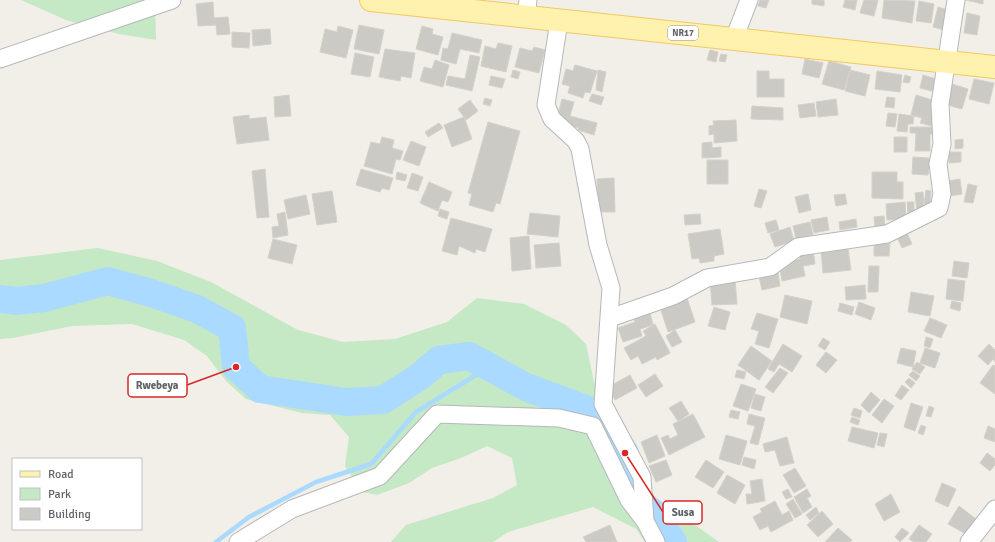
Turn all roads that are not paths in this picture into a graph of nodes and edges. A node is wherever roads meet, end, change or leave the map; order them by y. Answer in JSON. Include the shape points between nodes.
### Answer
{"nodes":[{"id":1,"x":172,"y":0,"type":"edge"},
{"id":2,"x":372,"y":0,"type":"edge"},
{"id":3,"x":750,"y":0,"type":"edge"},
{"id":4,"x":956,"y":0,"type":"edge"},
{"id":5,"x":527,"y":8,"type":"edge"},
{"id":6,"x":559,"y":20,"type":"junction"},
{"id":7,"x":734,"y":39,"type":"junction"},
{"id":8,"x":0,"y":59,"type":"edge"},
{"id":9,"x":946,"y":62,"type":"junction"},
{"id":10,"x":995,"y":67,"type":"edge"},
{"id":11,"x":610,"y":318,"type":"junction"},
{"id":12,"x":995,"y":509,"type":"edge"},
{"id":13,"x":645,"y":521,"type":"junction"},
{"id":14,"x":238,"y":542,"type":"edge"},
{"id":15,"x":656,"y":542,"type":"edge"},
{"id":16,"x":969,"y":542,"type":"edge"}],
"edges":[{"from":1,"to":8,"type":"street"},
{"from":2,"to":5,"type":"main road","number":"NR17"},
{"from":3,"to":7,"type":"street"},
{"from":4,"to":9,"type":"street"},
{"from":5,"to":6,"type":"main road","number":"NR17"},
{"from":6,"to":7,"type":"main road","number":"NR17"},
{"from":6,"to":11,"type":"street","via":[[546,105],[552,120],[576,141],[580,149],[598,245],[610,288]]},
{"from":7,"to":9,"type":"main road","number":"NR17"},
{"from":9,"to":10,"type":"main road","number":"NR17"},
{"from":9,"to":11,"type":"street","via":[[940,104],[942,144],[938,164],[942,194],[939,208],[887,234],[798,248],[770,267],[707,278],[673,296]]},
{"from":11,"to":13,"type":"street","via":[[603,404],[642,477]]},
{"from":12,"to":16,"type":"street"},
{"from":13,"to":14,"type":"street","via":[[629,500],[593,426],[559,418],[437,414],[380,476],[292,509]]},
{"from":13,"to":15,"type":"street"}]}
